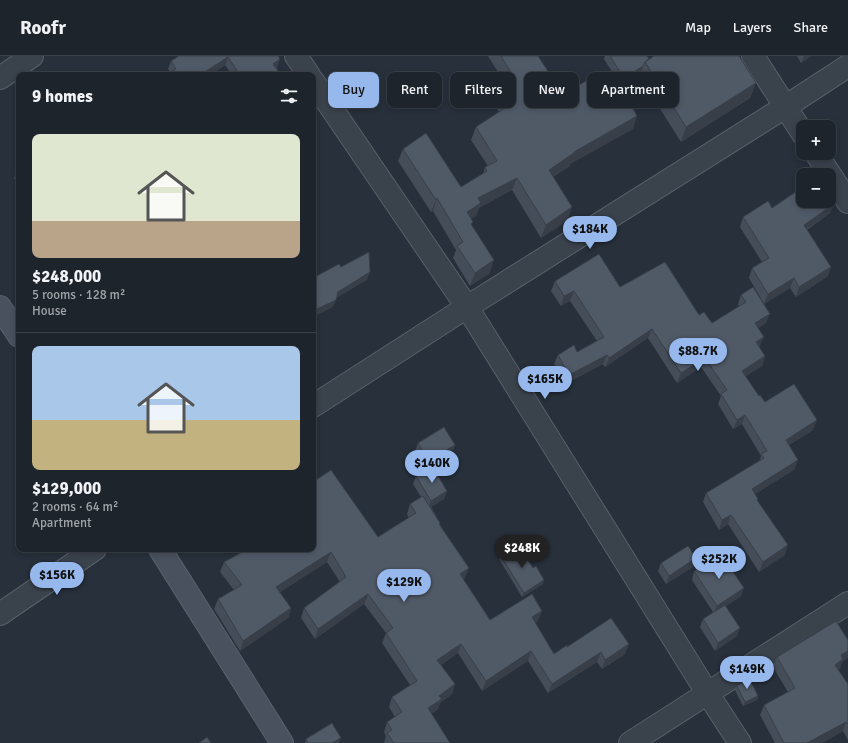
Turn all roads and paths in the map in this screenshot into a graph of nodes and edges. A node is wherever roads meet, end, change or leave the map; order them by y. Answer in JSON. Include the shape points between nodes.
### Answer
{"nodes":[{"id":1,"x":32,"y":56,"type":"edge"},
{"id":2,"x":296,"y":56,"type":"edge"},
{"id":3,"x":753,"y":56,"type":"edge"},
{"id":4,"x":848,"y":66,"type":"edge"},
{"id":5,"x":307,"y":72,"type":"edge"},
{"id":6,"x":0,"y":78,"type":"edge"},
{"id":7,"x":316,"y":85,"type":"edge"},
{"id":8,"x":785,"y":107,"type":"junction"},
{"id":9,"x":796,"y":124,"type":"edge"},
{"id":10,"x":821,"y":160,"type":"edge"},
{"id":11,"x":848,"y":202,"type":"edge"},
{"id":12,"x":0,"y":307,"type":"edge"},
{"id":13,"x":467,"y":307,"type":"junction"},
{"id":14,"x":16,"y":331,"type":"edge"},
{"id":15,"x":316,"y":404,"type":"edge"},
{"id":16,"x":91,"y":552,"type":"edge"},
{"id":17,"x":162,"y":552,"type":"edge"},
{"id":18,"x":848,"y":603,"type":"edge"},
{"id":19,"x":0,"y":614,"type":"edge"},
{"id":20,"x":708,"y":694,"type":"junction"},
{"id":21,"x":282,"y":743,"type":"edge"},
{"id":22,"x":630,"y":743,"type":"edge"},
{"id":23,"x":740,"y":743,"type":"edge"}],
"edges":[{"from":1,"to":6,"type":"street"},
{"from":2,"to":5,"type":"street"},
{"from":3,"to":8,"type":"street"},
{"from":4,"to":8,"type":"street"},
{"from":7,"to":13,"type":"street"},
{"from":8,"to":9,"type":"street"},
{"from":8,"to":13,"type":"street"},
{"from":10,"to":11,"type":"street"},
{"from":12,"to":14,"type":"street"},
{"from":13,"to":15,"type":"street"},
{"from":13,"to":20,"type":"street"},
{"from":16,"to":19,"type":"street"},
{"from":17,"to":21,"type":"street"},
{"from":18,"to":20,"type":"street"},
{"from":20,"to":22,"type":"street"},
{"from":20,"to":23,"type":"street"}]}
